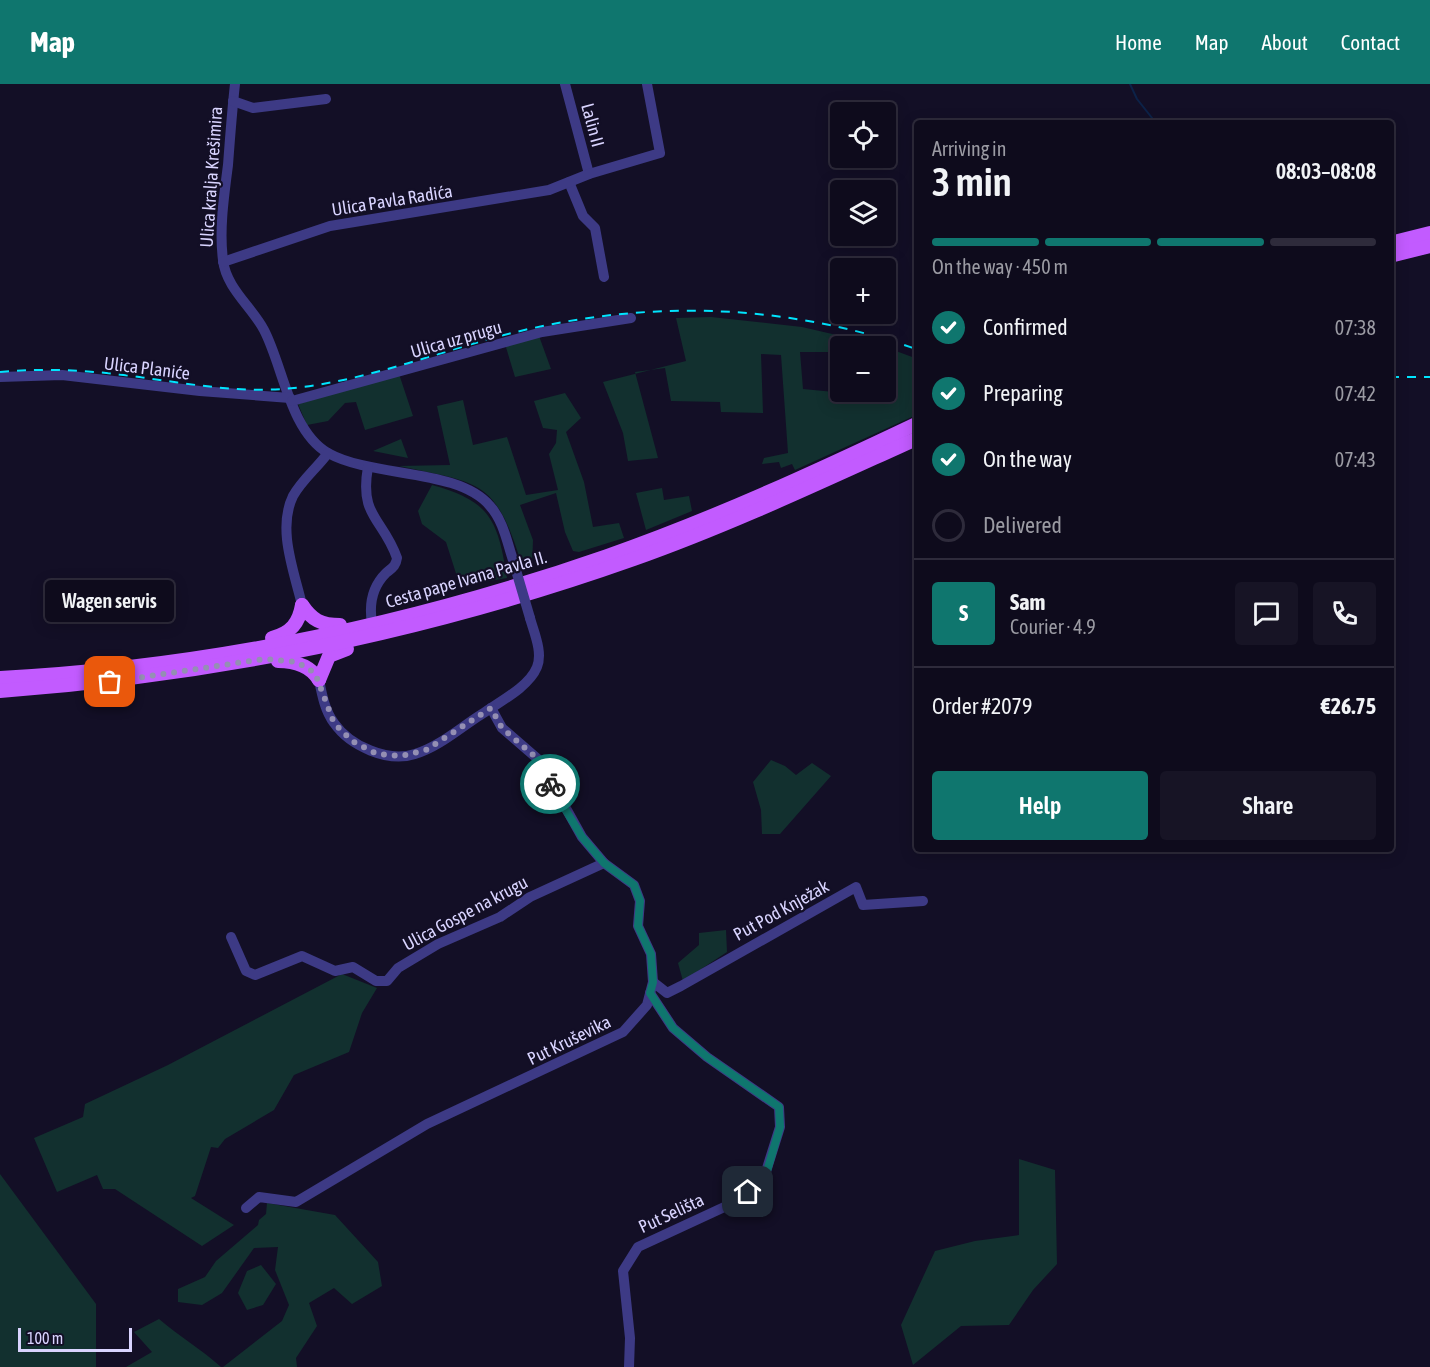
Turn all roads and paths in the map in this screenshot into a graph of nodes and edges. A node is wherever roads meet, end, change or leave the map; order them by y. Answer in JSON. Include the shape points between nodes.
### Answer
{"nodes":[{"id":1,"x":233,"y":84,"type":"edge"},
{"id":2,"x":565,"y":84,"type":"edge"},
{"id":3,"x":647,"y":84,"type":"edge"},
{"id":4,"x":326,"y":99,"type":"dead end"},
{"id":5,"x":232,"y":101,"type":"junction"},
{"id":6,"x":589,"y":174,"type":"junction"},
{"id":7,"x":568,"y":182,"type":"junction"},
{"id":8,"x":1430,"y":233,"type":"edge"},
{"id":9,"x":1394,"y":242,"type":"edge"},
{"id":10,"x":1430,"y":246,"type":"edge"},
{"id":11,"x":1394,"y":255,"type":"edge"},
{"id":12,"x":223,"y":262,"type":"junction"},
{"id":13,"x":604,"y":277,"type":"dead end"},
{"id":14,"x":632,"y":318,"type":"dead end"},
{"id":15,"x":0,"y":377,"type":"edge"},
{"id":16,"x":291,"y":400,"type":"junction"},
{"id":17,"x":914,"y":425,"type":"edge"},
{"id":18,"x":914,"y":440,"type":"edge"},
{"id":19,"x":328,"y":453,"type":"junction"},
{"id":20,"x":368,"y":467,"type":"junction"},
{"id":21,"x":302,"y":604,"type":"junction"},
{"id":22,"x":372,"y":623,"type":"junction"},
{"id":23,"x":354,"y":628,"type":"junction"},
{"id":24,"x":365,"y":638,"type":"junction"},
{"id":25,"x":259,"y":653,"type":"junction"},
{"id":26,"x":0,"y":678,"type":"edge"},
{"id":27,"x":319,"y":680,"type":"junction"},
{"id":28,"x":0,"y":692,"type":"edge"},
{"id":29,"x":491,"y":708,"type":"junction"},
{"id":30,"x":604,"y":863,"type":"junction"},
{"id":31,"x":923,"y":901,"type":"dead end"},
{"id":32,"x":231,"y":938,"type":"dead end"},
{"id":33,"x":653,"y":982,"type":"junction"},
{"id":34,"x":650,"y":993,"type":"junction"},
{"id":35,"x":246,"y":1208,"type":"dead end"},
{"id":36,"x":629,"y":1367,"type":"edge"}],
"edges":[{"from":1,"to":5,"type":"street","name":"Ulica kralja Krešimira"},
{"from":2,"to":6,"type":"street","name":"Lalin II"},
{"from":3,"to":6,"type":"street","name":"Ulica Pavla Radića","via":[[660,153]]},
{"from":4,"to":5,"type":"street","via":[[253,108]]},
{"from":5,"to":12,"type":"street","name":"Ulica kralja Krešimira","via":[[223,207]]},
{"from":6,"to":7,"type":"street","name":"Ulica Pavla Radića"},
{"from":7,"to":12,"type":"street","name":"Ulica Pavla Radića","via":[[549,190],[330,226]]},
{"from":7,"to":13,"type":"street","via":[[584,216],[595,228]]},
{"from":8,"to":9,"type":"main road"},
{"from":10,"to":11,"type":"main road"},
{"from":12,"to":16,"type":"street","name":"Ulica kralja Krešimira","via":[[231,283],[264,330]]},
{"from":14,"to":16,"type":"street","name":"Ulica uz prugu","via":[[542,332]]},
{"from":15,"to":16,"type":"street","name":"Ulica Planiće","via":[[62,375]]},
{"from":16,"to":19,"type":"street","name":"Ulica kralja Krešimira","via":[[306,430]]},
{"from":17,"to":22,"type":"main road","name":"Cesta pape Ivana Pavla II.","via":[[744,502],[607,556],[493,592]]},
{"from":18,"to":24,"type":"main road","name":"Cesta pape Ivana Pavla II.","via":[[786,498],[635,559],[501,603]]},
{"from":19,"to":20,"type":"street","name":"Ulica kralja Krešimira"},
{"from":19,"to":21,"type":"street","via":[[300,485],[286,519]]},
{"from":20,"to":22,"type":"street","via":[[365,486],[369,508],[397,558],[374,593]]},
{"from":20,"to":29,"type":"street","name":"Ulica kralja Krešimira","bridge":true,"via":[[445,482],[474,492],[497,516],[539,651],[538,666],[530,679]]},
{"from":21,"to":23,"type":"main road","via":[[321,624]]},
{"from":21,"to":25,"type":"main road","via":[[292,629],[267,639]]},
{"from":22,"to":23,"type":"main road","name":"Cesta pape Ivana Pavla II."},
{"from":23,"to":25,"type":"main road","name":"Cesta pape Ivana Pavla II."},
{"from":24,"to":25,"type":"main road","name":"Cesta pape Ivana Pavla II."},
{"from":24,"to":27,"type":"main road","via":[[329,656]]},
{"from":25,"to":26,"type":"main road","name":"Cesta pape Ivana Pavla II."},
{"from":25,"to":27,"type":"main road","via":[[297,662]]},
{"from":25,"to":28,"type":"main road","name":"Cesta pape Ivana Pavla II.","via":[[128,680]]},
{"from":27,"to":29,"type":"street","via":[[334,723],[352,741],[377,754],[407,756],[426,750]]},
{"from":29,"to":30,"type":"street","name":"Put Kruševika","via":[[502,728],[539,760],[582,837]]},
{"from":30,"to":32,"type":"street","name":"Ulica Gospe na krugu","via":[[438,944],[398,968],[387,981],[376,981],[353,967],[335,971],[302,956],[255,975],[246,971]]},
{"from":30,"to":33,"type":"street","name":"Put Kruševika","via":[[634,885],[640,901],[638,926],[651,954]]},
{"from":31,"to":33,"type":"street","name":"Put Pod Knježak","via":[[862,905],[856,887],[667,993]]},
{"from":33,"to":34,"type":"street","name":"Put Kruševika"},
{"from":34,"to":35,"type":"street","name":"Put Kruševika","via":[[647,1005],[623,1032],[427,1124],[296,1202],[259,1197]]},
{"from":34,"to":36,"type":"street","name":"Put Selišta","via":[[673,1028],[779,1107],[780,1127],[764,1181],[733,1203],[638,1247],[623,1271]]}]}
